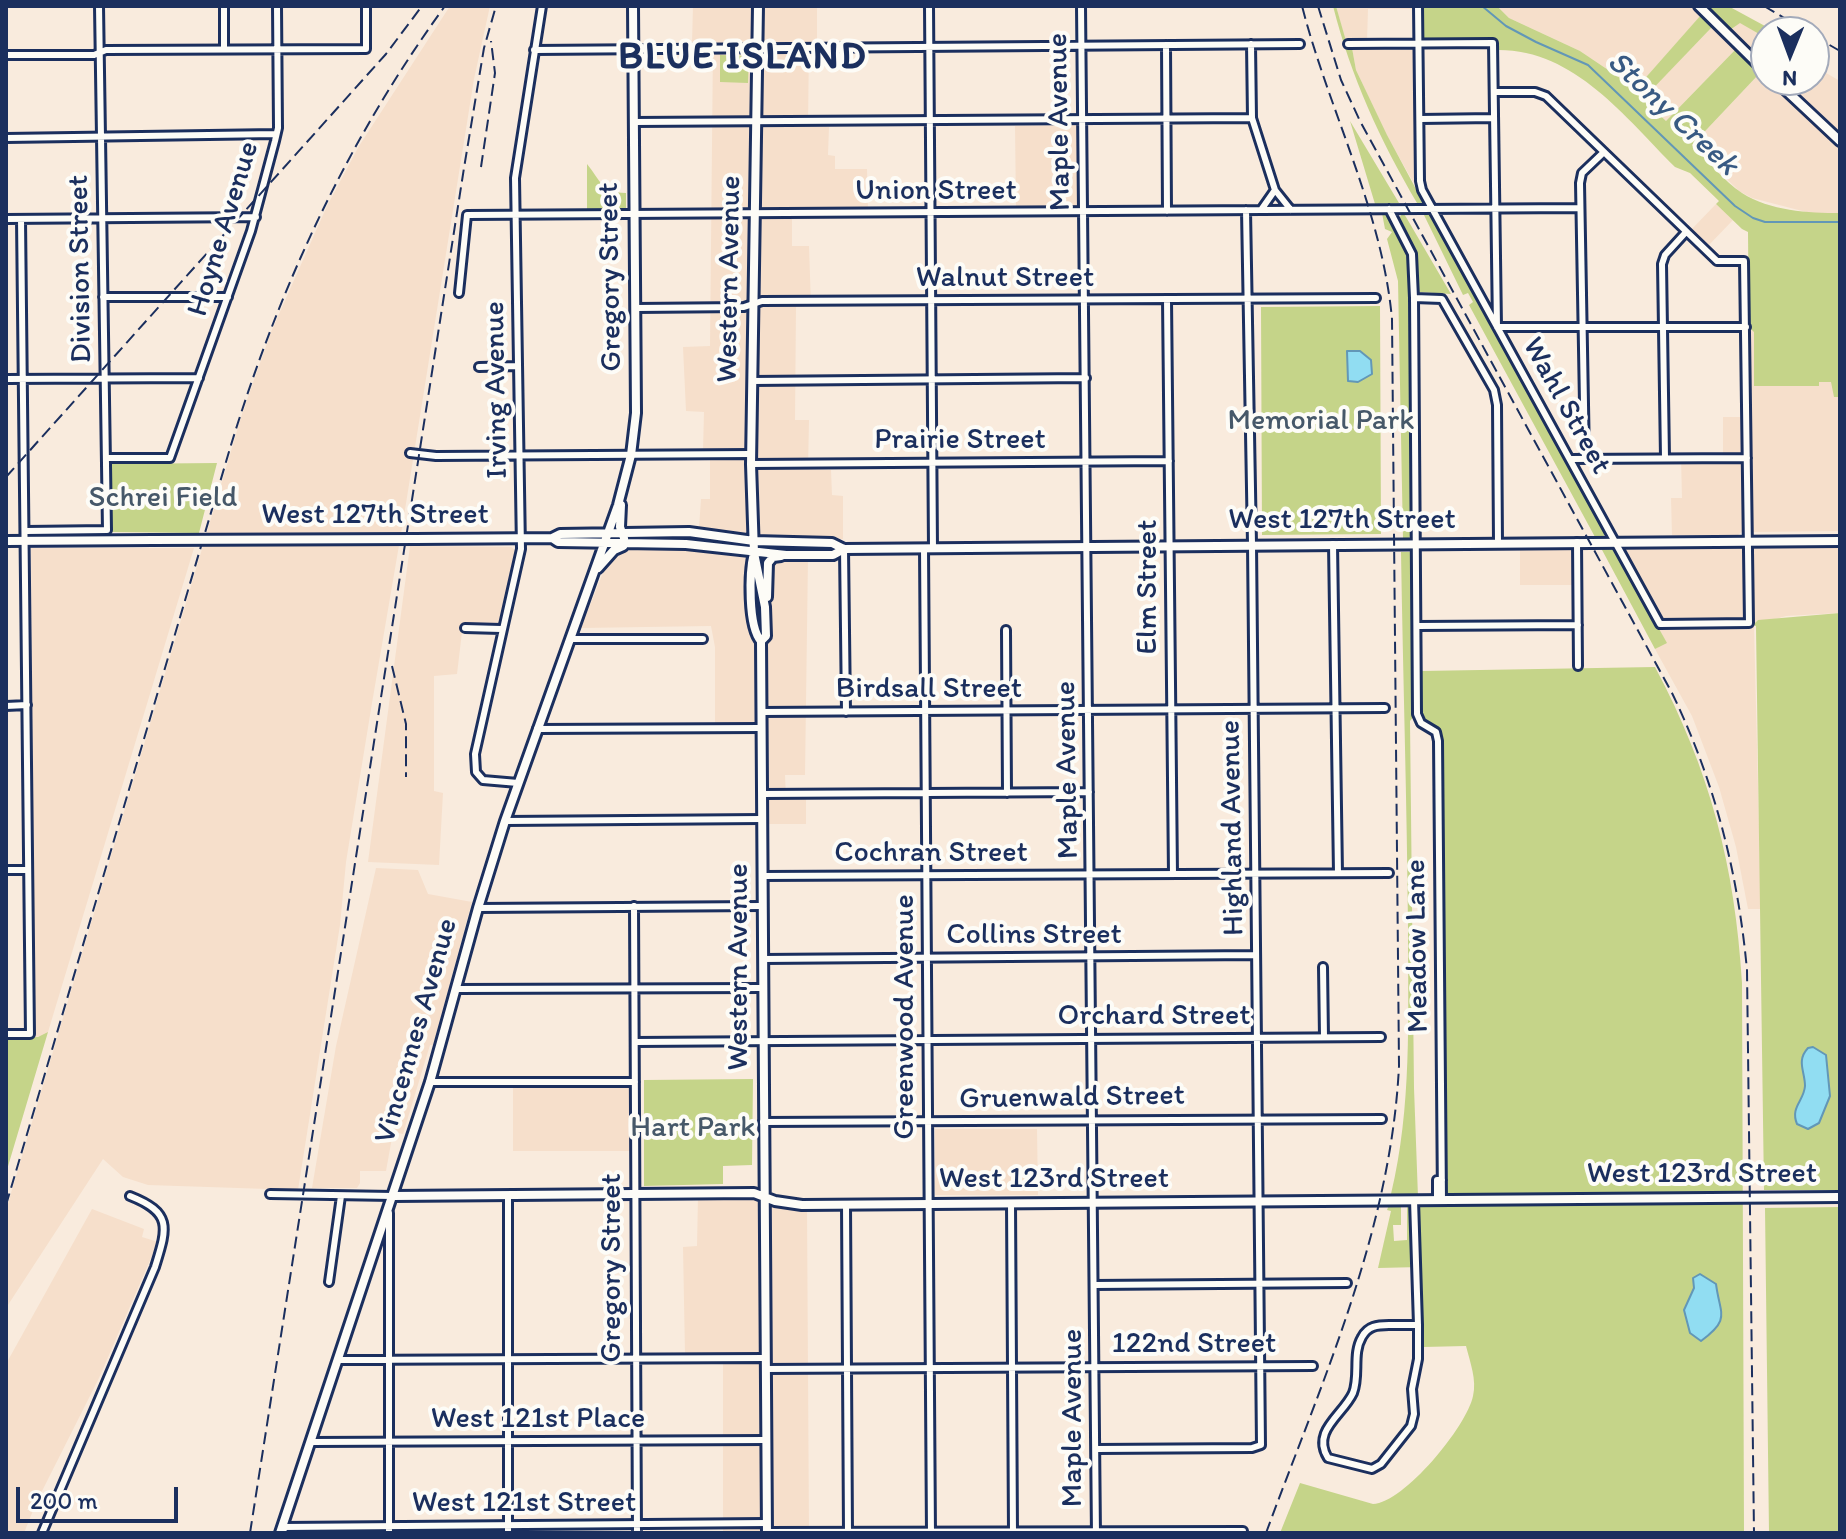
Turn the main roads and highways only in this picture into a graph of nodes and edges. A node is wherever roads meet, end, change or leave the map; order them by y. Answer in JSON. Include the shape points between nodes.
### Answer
{"nodes":[{"id":1,"x":633,"y":6,"type":"edge"},
{"id":2,"x":758,"y":6,"type":"edge"},
{"id":3,"x":1699,"y":6,"type":"edge"},
{"id":4,"x":1750,"y":56,"type":"edge"},
{"id":5,"x":1792,"y":96,"type":"edge"},
{"id":6,"x":1840,"y":141,"type":"edge"},
{"id":7,"x":621,"y":492,"type":"junction"},
{"id":8,"x":622,"y":533,"type":"junction"},
{"id":9,"x":608,"y":534,"type":"junction"},
{"id":10,"x":552,"y":538,"type":"junction"},
{"id":11,"x":6,"y":541,"type":"edge"},
{"id":12,"x":754,"y":541,"type":"junction"},
{"id":13,"x":1840,"y":541,"type":"edge"},
{"id":14,"x":604,"y":544,"type":"junction"},
{"id":15,"x":628,"y":544,"type":"junction"},
{"id":16,"x":844,"y":549,"type":"junction"},
{"id":17,"x":754,"y":553,"type":"junction"},
{"id":18,"x":786,"y":555,"type":"junction"},
{"id":19,"x":594,"y":574,"type":"junction"},
{"id":20,"x":765,"y":607,"type":"junction"},
{"id":21,"x":761,"y":641,"type":"junction"},
{"id":22,"x":393,"y":1196,"type":"junction"},
{"id":23,"x":763,"y":1197,"type":"junction"},
{"id":24,"x":1840,"y":1197,"type":"edge"},
{"id":25,"x":767,"y":1529,"type":"edge"},
{"id":26,"x":282,"y":1531,"type":"edge"}],
"edges":[{"from":1,"to":7,"type":"main road","name":"Gregory Street","via":[[636,413]]},
{"from":2,"to":12,"type":"main road","name":"Western Avenue"},
{"from":3,"to":4,"type":"main road"},
{"from":5,"to":6,"type":"main road"},
{"from":7,"to":8,"type":"main road"},
{"from":7,"to":9,"type":"main road","name":"Gregory Street"},
{"from":8,"to":9,"type":"main road","name":"West 127th Street"},
{"from":8,"to":12,"type":"main road","name":"West 127th Street","via":[[689,532]]},
{"from":8,"to":15,"type":"main road"},
{"from":9,"to":10,"type":"main road","name":"West 127th Street"},
{"from":9,"to":14,"type":"main road","name":"Gregory Street"},
{"from":10,"to":11,"type":"main road","name":"West 127th Street","bridge":true,"via":[[26,536]]},
{"from":10,"to":14,"type":"main road","name":"West 127th Street"},
{"from":12,"to":16,"type":"main road","name":"West 127th Street","via":[[832,543]]},
{"from":12,"to":17,"type":"main road","name":"Western Avenue"},
{"from":13,"to":16,"type":"main road","name":"West 127th Street"},
{"from":14,"to":15,"type":"main road","name":"West 127th Street"},
{"from":14,"to":19,"type":"main road","name":"Vincennes Avenue"},
{"from":15,"to":17,"type":"main road","name":"West 127th Street","via":[[686,544]]},
{"from":15,"to":19,"type":"main road","via":[[614,550]]},
{"from":16,"to":18,"type":"main road","name":"West 127th Street","via":[[833,555]]},
{"from":17,"to":18,"type":"main road","name":"West 127th Street"},
{"from":17,"to":20,"type":"main road","name":"Western Avenue"},
{"from":17,"to":21,"type":"main road","name":"Western Avenue","via":[[751,596]]},
{"from":18,"to":20,"type":"main road","via":[[768,563]]},
{"from":19,"to":22,"type":"main road","name":"Vincennes Avenue","via":[[505,821]]},
{"from":20,"to":21,"type":"main road","name":"Western Avenue","via":[[766,636]]},
{"from":21,"to":23,"type":"main road","name":"Western Avenue"},
{"from":22,"to":23,"type":"main road","name":"West 123rd Street"},
{"from":22,"to":26,"type":"main road","name":"Vincennes Avenue"},
{"from":23,"to":24,"type":"main road","name":"West 123rd Street","via":[[802,1205]]},
{"from":23,"to":25,"type":"main road","name":"Western Avenue"}]}
